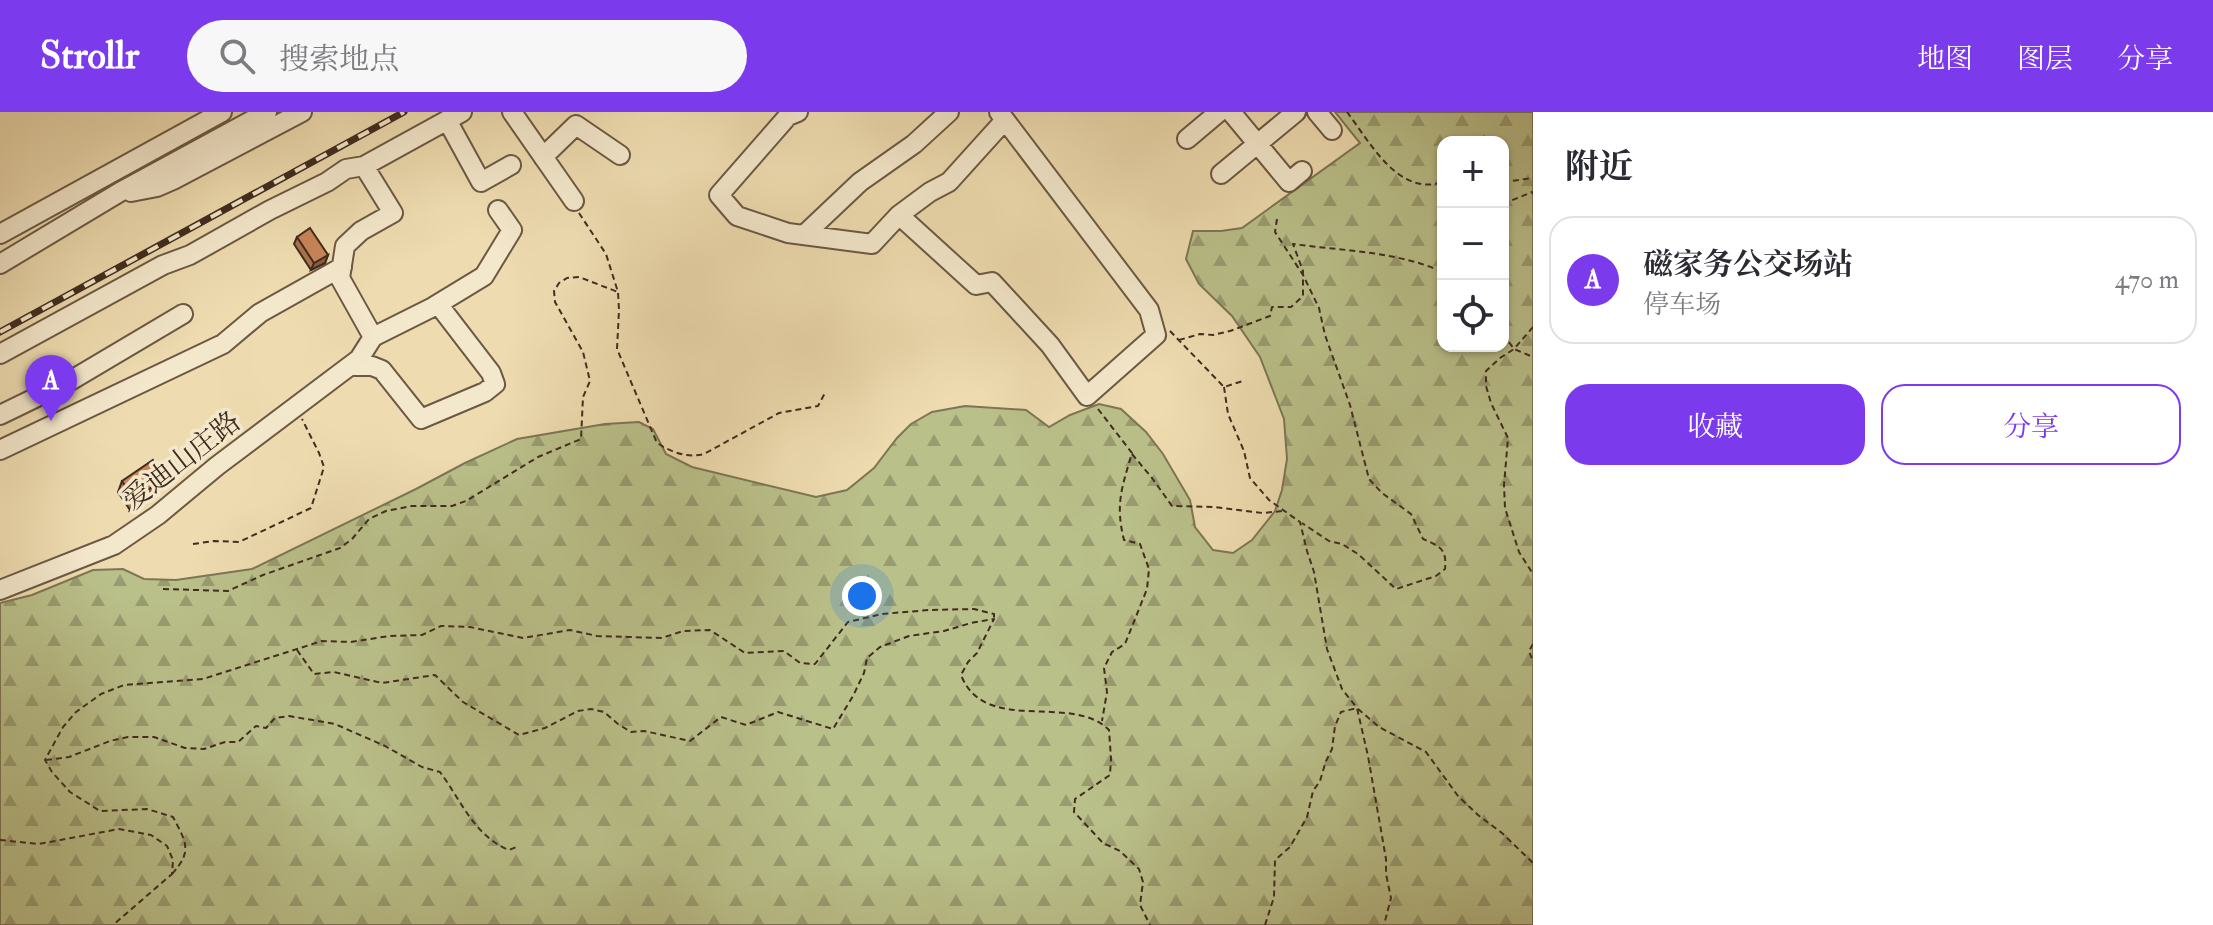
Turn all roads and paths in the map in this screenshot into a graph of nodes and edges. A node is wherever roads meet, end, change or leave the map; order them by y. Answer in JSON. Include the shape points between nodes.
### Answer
{"nodes":[{"id":1,"x":186,"y":112,"type":"edge"},
{"id":2,"x":267,"y":112,"type":"edge"},
{"id":3,"x":302,"y":112,"type":"edge"},
{"id":4,"x":512,"y":112,"type":"edge"},
{"id":5,"x":798,"y":112,"type":"edge"},
{"id":6,"x":949,"y":112,"type":"edge"},
{"id":7,"x":1219,"y":112,"type":"edge"},
{"id":8,"x":1231,"y":112,"type":"edge"},
{"id":9,"x":1296,"y":112,"type":"edge"},
{"id":10,"x":1317,"y":112,"type":"edge"},
{"id":11,"x":1347,"y":112,"type":"edge"},
{"id":12,"x":218,"y":113,"type":"edge"},
{"id":13,"x":454,"y":116,"type":"edge"},
{"id":14,"x":1002,"y":116,"type":"edge"},
{"id":15,"x":1332,"y":130,"type":"dead end"},
{"id":16,"x":184,"y":133,"type":"junction"},
{"id":17,"x":1187,"y":139,"type":"dead end"},
{"id":18,"x":1257,"y":144,"type":"junction"},
{"id":19,"x":620,"y":155,"type":"dead end"},
{"id":20,"x":543,"y":157,"type":"junction"},
{"id":21,"x":511,"y":165,"type":"dead end"},
{"id":22,"x":364,"y":166,"type":"junction"},
{"id":23,"x":1302,"y":171,"type":"dead end"},
{"id":24,"x":1221,"y":174,"type":"dead end"},
{"id":25,"x":1533,"y":178,"type":"edge"},
{"id":26,"x":1509,"y":181,"type":"edge"},
{"id":27,"x":1437,"y":184,"type":"edge"},
{"id":28,"x":1533,"y":194,"type":"edge"},
{"id":29,"x":113,"y":196,"type":"junction"},
{"id":30,"x":574,"y":201,"type":"joint"},
{"id":31,"x":1509,"y":202,"type":"edge"},
{"id":32,"x":498,"y":210,"type":"dead end"},
{"id":33,"x":899,"y":215,"type":"junction"},
{"id":34,"x":1277,"y":219,"type":"dead end"},
{"id":35,"x":0,"y":234,"type":"edge"},
{"id":36,"x":804,"y":235,"type":"junction"},
{"id":37,"x":0,"y":264,"type":"edge"},
{"id":38,"x":342,"y":267,"type":"junction"},
{"id":39,"x":1437,"y":270,"type":"edge"},
{"id":40,"x":1303,"y":275,"type":"junction"},
{"id":41,"x":618,"y":292,"type":"junction"},
{"id":42,"x":438,"y":304,"type":"junction"},
{"id":43,"x":183,"y":314,"type":"dead end"},
{"id":44,"x":1533,"y":327,"type":"edge"},
{"id":45,"x":1169,"y":330,"type":"dead end"},
{"id":46,"x":373,"y":337,"type":"junction"},
{"id":47,"x":1179,"y":340,"type":"junction"},
{"id":48,"x":1509,"y":342,"type":"edge"},
{"id":49,"x":1514,"y":349,"type":"junction"},
{"id":50,"x":0,"y":354,"type":"edge"},
{"id":51,"x":1533,"y":357,"type":"edge"},
{"id":52,"x":350,"y":366,"type":"junction"},
{"id":53,"x":1243,"y":381,"type":"dead end"},
{"id":54,"x":1224,"y":387,"type":"junction"},
{"id":55,"x":826,"y":391,"type":"dead end"},
{"id":56,"x":1087,"y":396,"type":"junction"},
{"id":57,"x":296,"y":407,"type":"junction"},
{"id":58,"x":0,"y":415,"type":"edge"},
{"id":59,"x":0,"y":450,"type":"edge"},
{"id":60,"x":1132,"y":453,"type":"junction"},
{"id":61,"x":1284,"y":511,"type":"junction"},
{"id":62,"x":1300,"y":522,"type":"junction"},
{"id":63,"x":193,"y":544,"type":"dead end"},
{"id":64,"x":1533,"y":574,"type":"edge"},
{"id":65,"x":163,"y":589,"type":"dead end"},
{"id":66,"x":0,"y":590,"type":"edge"},
{"id":67,"x":994,"y":619,"type":"junction"},
{"id":68,"x":1533,"y":644,"type":"edge"},
{"id":69,"x":297,"y":650,"type":"junction"},
{"id":70,"x":1533,"y":662,"type":"edge"},
{"id":71,"x":1357,"y":708,"type":"junction"},
{"id":72,"x":1102,"y":722,"type":"junction"},
{"id":73,"x":45,"y":760,"type":"junction"},
{"id":74,"x":0,"y":840,"type":"edge"},
{"id":75,"x":519,"y":846,"type":"dead end"},
{"id":76,"x":1533,"y":863,"type":"edge"},
{"id":77,"x":172,"y":874,"type":"junction"},
{"id":78,"x":113,"y":925,"type":"edge"},
{"id":79,"x":1150,"y":925,"type":"edge"},
{"id":80,"x":1265,"y":925,"type":"edge"},
{"id":81,"x":1384,"y":925,"type":"edge"}],
"edges":[{"from":1,"to":16,"type":"street"},
{"from":2,"to":29,"type":"street"},
{"from":3,"to":29,"type":"street","via":[[173,180]]},
{"from":4,"to":20,"type":"street"},
{"from":5,"to":36,"type":"street","via":[[788,116],[719,195],[737,216]]},
{"from":6,"to":36,"type":"street","via":[[860,182]]},
{"from":7,"to":17,"type":"street"},
{"from":8,"to":18,"type":"street"},
{"from":9,"to":18,"type":"street"},
{"from":10,"to":15,"type":"street"},
{"from":11,"to":27,"type":"path","via":[[1393,171],[1409,182]]},
{"from":12,"to":16,"type":"street"},
{"from":13,"to":21,"type":"street","via":[[481,182]]},
{"from":13,"to":22,"type":"street"},
{"from":14,"to":33,"type":"street","via":[[949,182]]},
{"from":14,"to":56,"type":"street","via":[[1149,310],[1156,335]]},
{"from":16,"to":35,"type":"street"},
{"from":18,"to":23,"type":"street","via":[[1289,182]]},
{"from":18,"to":24,"type":"street"},
{"from":19,"to":20,"type":"street","via":[[576,125]]},
{"from":20,"to":30,"type":"street"},
{"from":22,"to":38,"type":"street","via":[[393,213],[345,246]]},
{"from":22,"to":50,"type":"street","via":[[346,169]]},
{"from":25,"to":26,"type":"path"},
{"from":28,"to":31,"type":"path"},
{"from":29,"to":37,"type":"street"},
{"from":30,"to":41,"type":"path","via":[[606,254]]},
{"from":32,"to":42,"type":"street","via":[[512,230],[497,256],[484,276]]},
{"from":33,"to":36,"type":"street","via":[[872,244]]},
{"from":33,"to":56,"type":"street","via":[[976,285],[992,282],[1050,345]]},
{"from":34,"to":40,"type":"path","via":[[1275,232]]},
{"from":38,"to":46,"type":"street","via":[[340,278]]},
{"from":38,"to":59,"type":"street","via":[[260,313],[223,344]]},
{"from":39,"to":40,"type":"path","via":[[1408,259],[1293,244]]},
{"from":40,"to":47,"type":"path","via":[[1303,296],[1291,307],[1272,307],[1270,316],[1230,331]]},
{"from":40,"to":62,"type":"path","via":[[1319,308],[1369,479],[1411,514],[1423,539],[1438,545],[1446,557],[1445,569],[1396,589],[1358,554]]},
{"from":41,"to":55,"type":"path","via":[[617,349],[657,443],[669,451],[692,457],[704,454],[779,413],[818,406]]},
{"from":41,"to":65,"type":"path","via":[[579,277],[567,278],[554,291],[583,352],[590,381],[583,397],[581,439],[538,457],[466,501],[386,511],[369,519],[340,548],[228,591]]},
{"from":42,"to":46,"type":"street"},
{"from":42,"to":52,"type":"street","via":[[491,373],[495,384],[485,392],[421,419],[382,370]]},
{"from":43,"to":58,"type":"street","via":[[70,381]]},
{"from":44,"to":49,"type":"path"},
{"from":45,"to":47,"type":"path"},
{"from":46,"to":52,"type":"street","name":"爱迪山庄路"},
{"from":47,"to":54,"type":"path"},
{"from":48,"to":49,"type":"path"},
{"from":49,"to":51,"type":"path"},
{"from":49,"to":64,"type":"path","via":[[1486,371],[1486,386],[1508,438],[1505,508],[1519,552]]},
{"from":52,"to":57,"type":"street","name":"爱迪山庄路"},
{"from":53,"to":54,"type":"path"},
{"from":54,"to":61,"type":"path","via":[[1250,478]]},
{"from":56,"to":60,"type":"path"},
{"from":57,"to":63,"type":"path","via":[[324,467],[311,508],[239,542]]},
{"from":57,"to":66,"type":"street","name":"爱迪山庄路","via":[[114,545]]},
{"from":60,"to":61,"type":"path","via":[[1172,506]]},
{"from":60,"to":72,"type":"path","via":[[1119,496],[1119,519],[1124,540],[1140,544],[1149,569],[1147,589],[1125,644],[1112,652],[1104,668]]},
{"from":61,"to":62,"type":"path"},
{"from":62,"to":71,"type":"path","via":[[1327,649],[1342,689]]},
{"from":67,"to":69,"type":"path","via":[[994,614],[974,609],[882,614],[848,622],[815,664],[800,663],[784,651],[745,653],[710,630],[662,638],[570,630],[523,638],[441,626],[422,635],[322,641]]},
{"from":67,"to":69,"type":"path","via":[[880,647],[867,658],[833,729],[778,712],[746,725],[721,717],[690,741],[631,732],[591,709],[519,735],[463,702],[435,675],[382,683],[334,672],[314,674]]},
{"from":67,"to":72,"type":"path","via":[[961,675],[967,689],[985,704]]},
{"from":68,"to":70,"type":"path"},
{"from":69,"to":73,"type":"path","via":[[203,679],[124,685],[101,694],[63,727]]},
{"from":71,"to":76,"type":"path","via":[[1379,727],[1426,752],[1458,796]]},
{"from":71,"to":80,"type":"path","via":[[1341,712],[1307,817],[1290,847],[1275,860],[1274,897]]},
{"from":71,"to":81,"type":"path","via":[[1391,898]]},
{"from":72,"to":79,"type":"path","via":[[1109,730],[1110,775],[1075,799],[1074,812],[1103,843],[1139,869],[1140,905]]},
{"from":73,"to":75,"type":"path","via":[[128,737],[154,737],[204,749],[238,742],[256,726],[266,728],[275,718],[289,716],[335,724],[440,772],[482,832],[509,850]]},
{"from":73,"to":77,"type":"path","via":[[70,792],[100,811],[147,809],[173,817],[186,842],[184,861]]},
{"from":74,"to":77,"type":"path","via":[[39,844],[119,829],[151,835],[167,846]]},
{"from":77,"to":78,"type":"path"}]}
